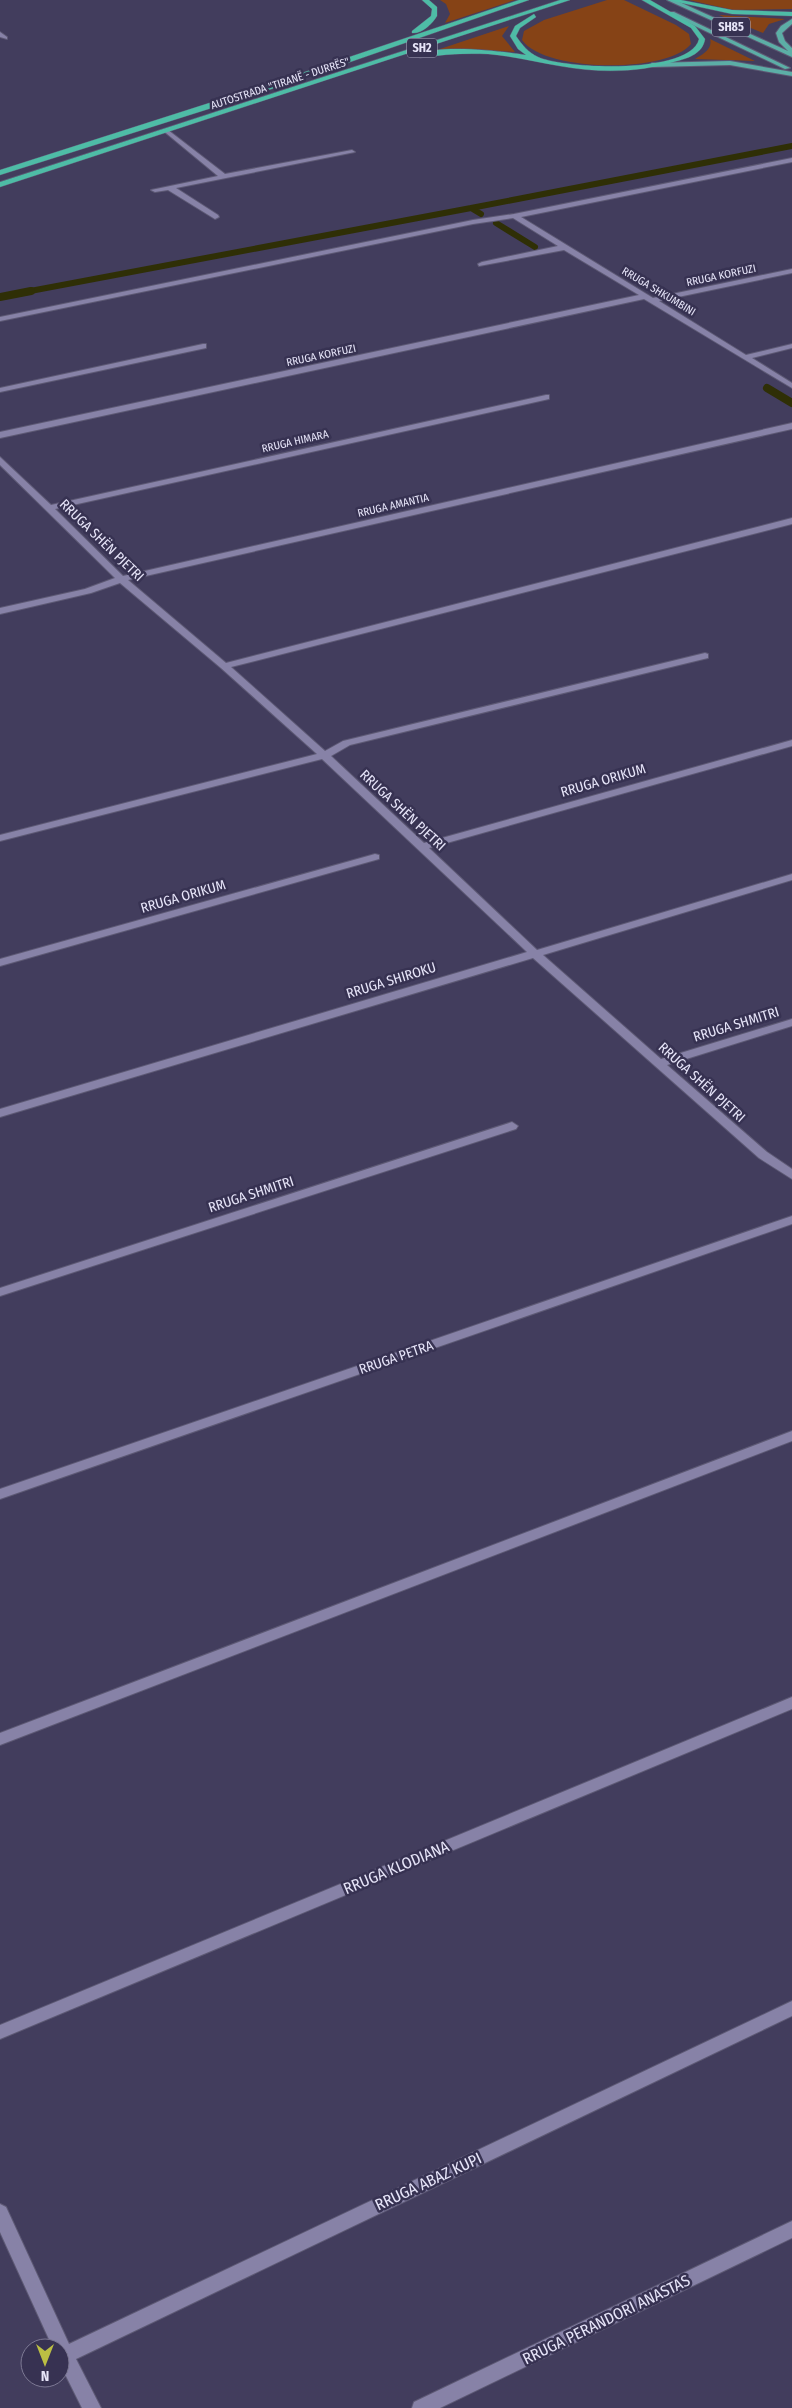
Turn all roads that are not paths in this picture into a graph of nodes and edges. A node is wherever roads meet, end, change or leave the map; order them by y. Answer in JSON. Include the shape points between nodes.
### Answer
{"nodes":[{"id":1,"x":425,"y":0,"type":"edge"},
{"id":2,"x":526,"y":0,"type":"edge"},
{"id":3,"x":568,"y":0,"type":"edge"},
{"id":4,"x":670,"y":0,"type":"edge"},
{"id":5,"x":646,"y":1,"type":"edge"},
{"id":6,"x":672,"y":13,"type":"junction"},
{"id":7,"x":792,"y":14,"type":"edge"},
{"id":8,"x":792,"y":21,"type":"edge"},
{"id":9,"x":376,"y":50,"type":"junction"},
{"id":10,"x":792,"y":51,"type":"edge"},
{"id":11,"x":792,"y":55,"type":"edge"},
{"id":12,"x":539,"y":59,"type":"junction"},
{"id":13,"x":652,"y":65,"type":"junction"},
{"id":14,"x":792,"y":70,"type":"edge"},
{"id":15,"x":792,"y":74,"type":"edge"},
{"id":16,"x":277,"y":96,"type":"junction"},
{"id":17,"x":168,"y":132,"type":"junction"},
{"id":18,"x":352,"y":152,"type":"dead end"},
{"id":19,"x":792,"y":160,"type":"edge"},
{"id":20,"x":0,"y":173,"type":"edge"},
{"id":21,"x":223,"y":176,"type":"junction"},
{"id":22,"x":0,"y":186,"type":"edge"},
{"id":23,"x":169,"y":187,"type":"junction"},
{"id":24,"x":155,"y":190,"type":"dead end"},
{"id":25,"x":514,"y":216,"type":"junction"},
{"id":26,"x":216,"y":217,"type":"dead end"},
{"id":27,"x":566,"y":247,"type":"junction"},
{"id":28,"x":482,"y":264,"type":"dead end"},
{"id":29,"x":792,"y":271,"type":"edge"},
{"id":30,"x":650,"y":298,"type":"junction"},
{"id":31,"x":0,"y":319,"type":"edge"},
{"id":32,"x":204,"y":346,"type":"dead end"},
{"id":33,"x":792,"y":346,"type":"edge"},
{"id":34,"x":747,"y":357,"type":"junction"},
{"id":35,"x":792,"y":386,"type":"edge"},
{"id":36,"x":0,"y":390,"type":"edge"},
{"id":37,"x":546,"y":396,"type":"dead end"},
{"id":38,"x":792,"y":426,"type":"edge"},
{"id":39,"x":0,"y":436,"type":"edge"},
{"id":40,"x":0,"y":460,"type":"edge"},
{"id":41,"x":49,"y":508,"type":"junction"},
{"id":42,"x":792,"y":522,"type":"edge"},
{"id":43,"x":121,"y":579,"type":"junction"},
{"id":44,"x":0,"y":611,"type":"edge"},
{"id":45,"x":705,"y":656,"type":"dead end"},
{"id":46,"x":224,"y":666,"type":"junction"},
{"id":47,"x":792,"y":743,"type":"edge"},
{"id":48,"x":324,"y":755,"type":"junction"},
{"id":49,"x":0,"y":838,"type":"edge"},
{"id":50,"x":422,"y":847,"type":"junction"},
{"id":51,"x":375,"y":857,"type":"dead end"},
{"id":52,"x":792,"y":877,"type":"edge"},
{"id":53,"x":536,"y":954,"type":"junction"},
{"id":54,"x":0,"y":963,"type":"edge"},
{"id":55,"x":792,"y":1022,"type":"edge"},
{"id":56,"x":660,"y":1063,"type":"junction"},
{"id":57,"x":0,"y":1113,"type":"edge"},
{"id":58,"x":512,"y":1126,"type":"dead end"},
{"id":59,"x":792,"y":1175,"type":"edge"},
{"id":60,"x":792,"y":1220,"type":"edge"},
{"id":61,"x":0,"y":1292,"type":"edge"},
{"id":62,"x":792,"y":1436,"type":"edge"},
{"id":63,"x":0,"y":1494,"type":"edge"},
{"id":64,"x":792,"y":1703,"type":"edge"},
{"id":65,"x":0,"y":1738,"type":"edge"},
{"id":66,"x":792,"y":2008,"type":"edge"},
{"id":67,"x":0,"y":2032,"type":"edge"},
{"id":68,"x":0,"y":2212,"type":"edge"},
{"id":69,"x":792,"y":2229,"type":"edge"},
{"id":70,"x":57,"y":2338,"type":"edge"},
{"id":71,"x":70,"y":2353,"type":"edge"},
{"id":72,"x":70,"y":2365,"type":"edge"},
{"id":73,"x":92,"y":2408,"type":"edge"},
{"id":74,"x":420,"y":2408,"type":"edge"}],
"edges":[{"from":1,"to":9,"type":"highway","via":[[436,10],[432,20]]},
{"from":2,"to":9,"type":"highway","name":"AUTOSTRADA \"TIRANË - DURRËS\"","number":"SH2"},
{"from":3,"to":12,"type":"highway","via":[[530,18],[513,33],[513,39],[520,48]]},
{"from":3,"to":16,"type":"highway","name":"AUTOSTRADA \"TIRANË - DURRËS\"","number":"SH2"},
{"from":4,"to":7,"type":"highway","via":[[732,12]]},
{"from":4,"to":11,"type":"main road","number":"SH85"},
{"from":5,"to":6,"type":"highway","number":"SH85"},
{"from":6,"to":13,"type":"highway","via":[[697,31],[702,39],[701,45],[685,56]]},
{"from":6,"to":14,"type":"main road","number":"SH85"},
{"from":8,"to":10,"type":"main road","via":[[779,33],[782,42]]},
{"from":9,"to":20,"type":"highway","name":"AUTOSTRADA \"TIRANË - DURRËS\"","number":"SH2"},
{"from":12,"to":13,"type":"highway","via":[[590,67]]},
{"from":12,"to":16,"type":"highway","via":[[489,52],[431,54]]},
{"from":13,"to":15,"type":"main road","via":[[730,63]]},
{"from":16,"to":17,"type":"highway","name":"AUTOSTRADA \"TIRANË - DURRËS\"","number":"SH2"},
{"from":17,"to":21,"type":"street"},
{"from":17,"to":22,"type":"highway","name":"AUTOSTRADA \"TIRANË - DURRËS\"","number":"SH2"},
{"from":18,"to":21,"type":"street"},
{"from":19,"to":25,"type":"street"},
{"from":21,"to":23,"type":"street"},
{"from":23,"to":24,"type":"street"},
{"from":23,"to":26,"type":"street"},
{"from":25,"to":27,"type":"street","name":"RRUGA SHKUMBINI"},
{"from":25,"to":31,"type":"street"},
{"from":27,"to":28,"type":"street"},
{"from":27,"to":30,"type":"street","name":"RRUGA SHKUMBINI"},
{"from":29,"to":30,"type":"street","name":"RRUGA KORFUZI"},
{"from":30,"to":34,"type":"street","name":"RRUGA SHKUMBINI"},
{"from":30,"to":39,"type":"street","name":"RRUGA KORFUZI"},
{"from":32,"to":36,"type":"street"},
{"from":33,"to":34,"type":"street"},
{"from":34,"to":35,"type":"street","name":"RRUGA SHKUMBINI"},
{"from":37,"to":41,"type":"street","name":"RRUGA HIMARA"},
{"from":38,"to":43,"type":"street","name":"RRUGA AMANTIA"},
{"from":40,"to":41,"type":"street","name":"RRUGA SHËN PJETRI"},
{"from":41,"to":43,"type":"street","name":"RRUGA SHËN PJETRI"},
{"from":42,"to":46,"type":"street"},
{"from":43,"to":44,"type":"street","name":"RRUGA AMANTIA","via":[[88,591]]},
{"from":43,"to":46,"type":"street","name":"RRUGA SHËN PJETRI"},
{"from":45,"to":48,"type":"street","via":[[347,743]]},
{"from":46,"to":48,"type":"street","name":"RRUGA SHËN PJETRI"},
{"from":47,"to":50,"type":"street","name":"RRUGA ORIKUM"},
{"from":48,"to":49,"type":"street"},
{"from":48,"to":50,"type":"street","name":"RRUGA SHËN PJETRI"},
{"from":50,"to":53,"type":"street","name":"RRUGA SHËN PJETRI"},
{"from":51,"to":54,"type":"street","name":"RRUGA ORIKUM"},
{"from":52,"to":53,"type":"street","name":"RRUGA SHIROKU"},
{"from":53,"to":56,"type":"street","name":"RRUGA SHËN PJETRI"},
{"from":53,"to":57,"type":"street","name":"RRUGA SHIROKU"},
{"from":55,"to":56,"type":"street","name":"RRUGA SHMITRI"},
{"from":56,"to":59,"type":"street","name":"RRUGA SHËN PJETRI","via":[[763,1155]]},
{"from":58,"to":61,"type":"street","name":"RRUGA SHMITRI"},
{"from":60,"to":63,"type":"street","name":"RRUGA PETRA"},
{"from":62,"to":65,"type":"street"},
{"from":64,"to":67,"type":"street","name":"RRUGA KLODIANA"},
{"from":66,"to":71,"type":"street","name":"RRUGA ABAZ KUPI"},
{"from":68,"to":70,"type":"street"},
{"from":69,"to":74,"type":"street","name":"RRUGA PERANDORI ANASTAS"},
{"from":72,"to":73,"type":"street"}]}
